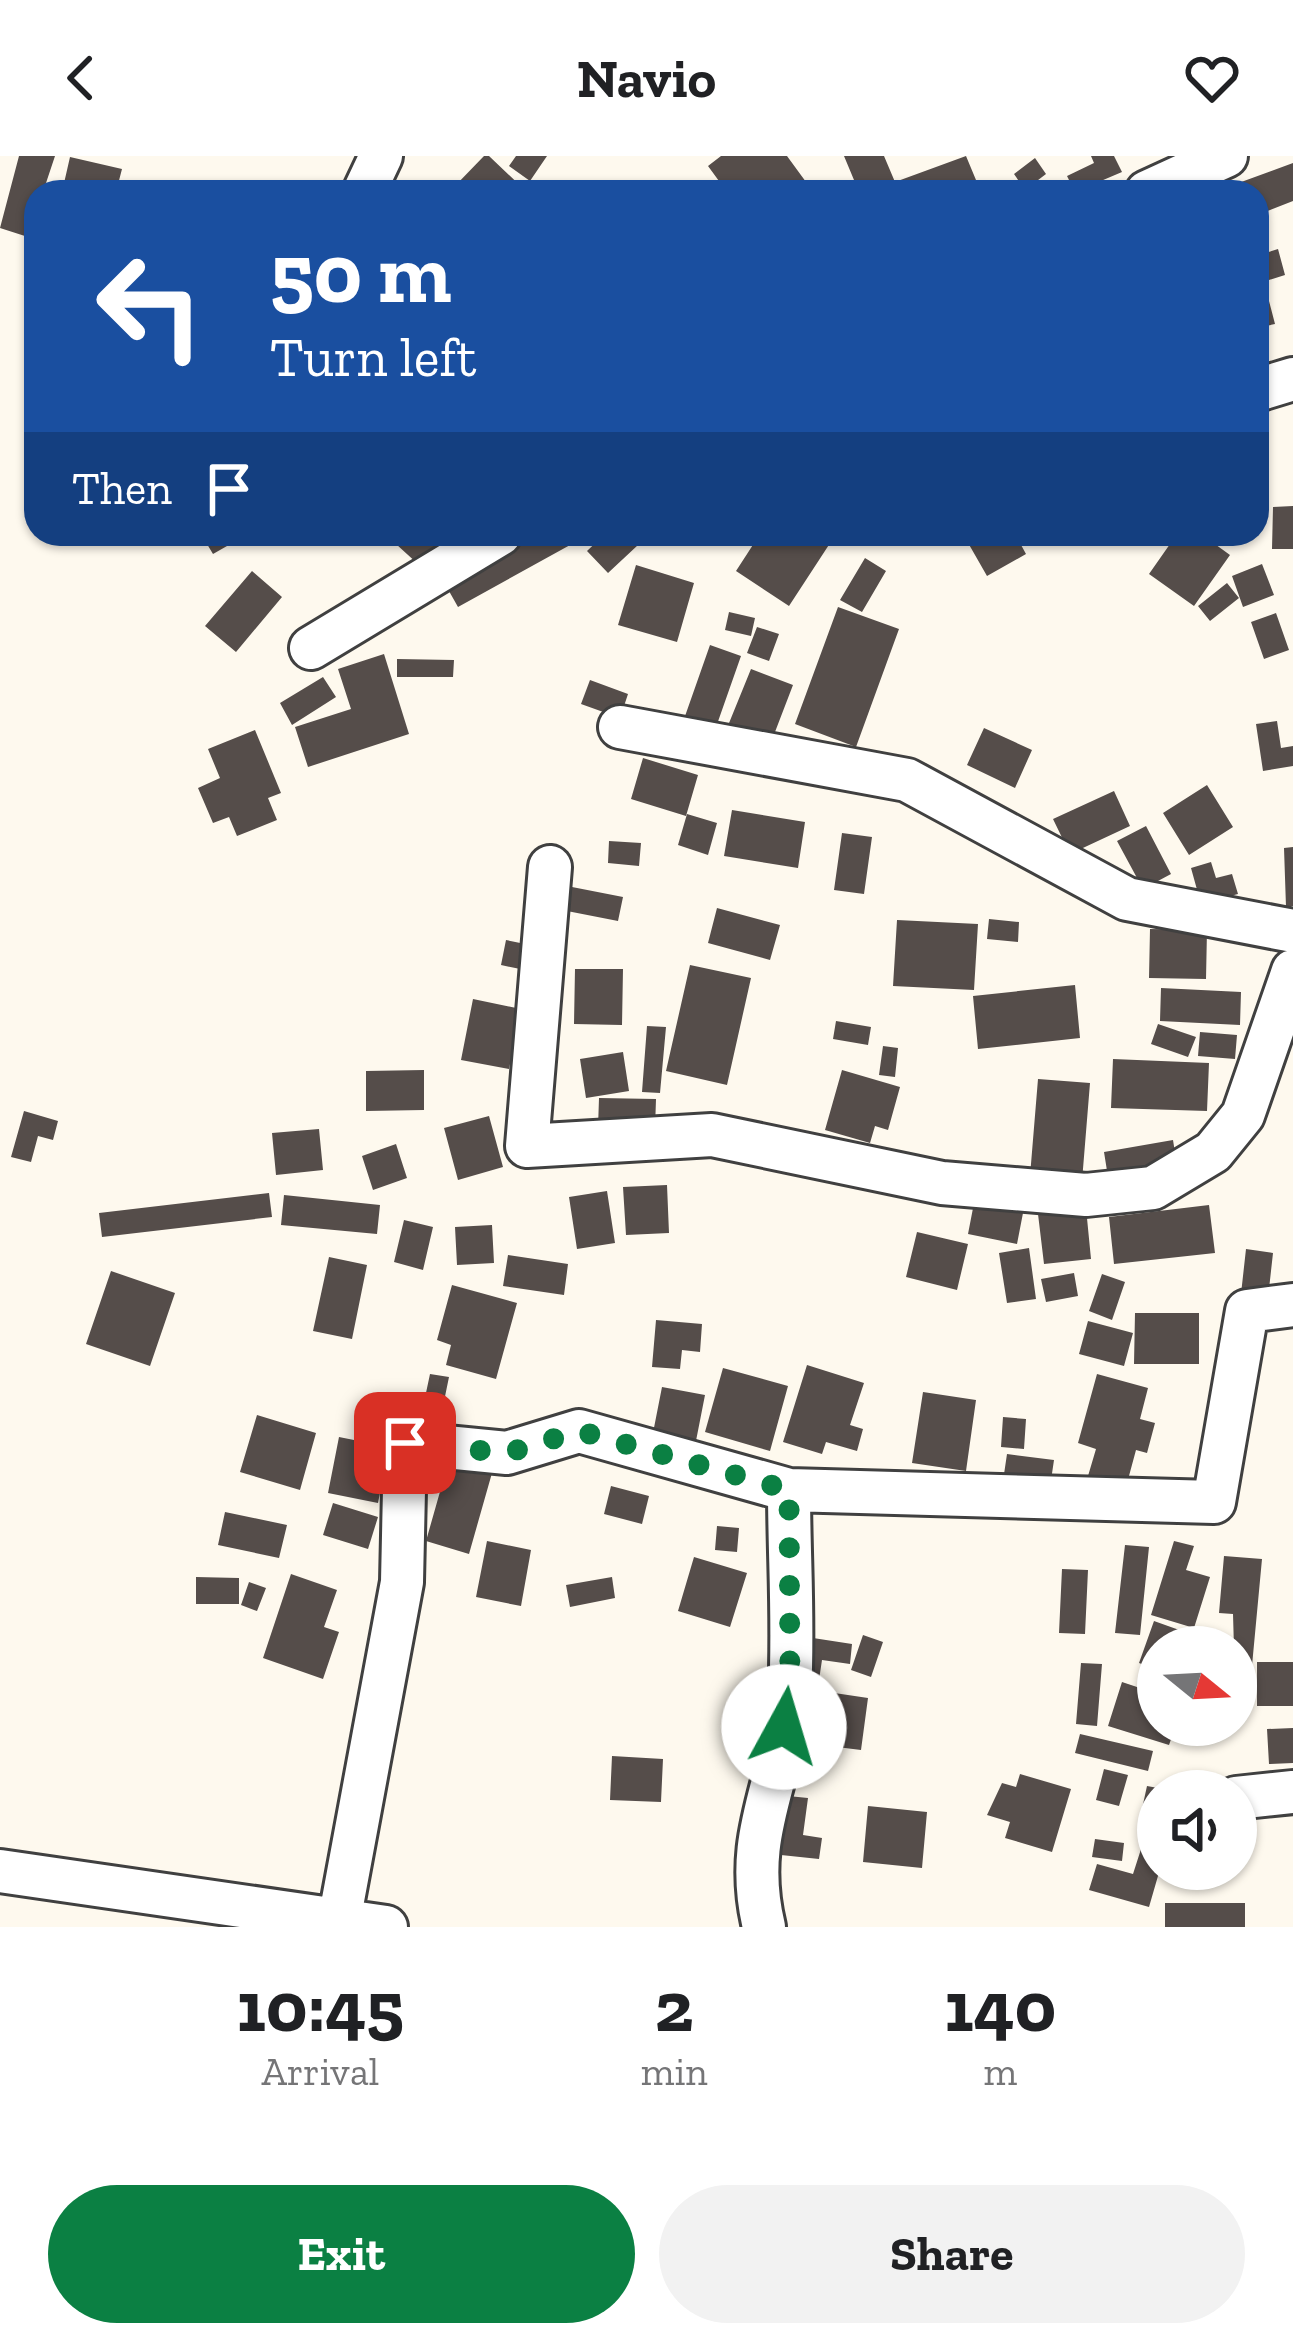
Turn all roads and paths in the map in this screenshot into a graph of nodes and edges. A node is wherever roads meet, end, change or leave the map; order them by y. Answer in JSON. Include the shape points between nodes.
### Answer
{"nodes":[{"id":1,"x":1226,"y":156,"type":"edge"},
{"id":2,"x":1161,"y":176,"type":"edge"},
{"id":3,"x":480,"y":546,"type":"edge"},
{"id":4,"x":311,"y":648,"type":"dead end"},
{"id":5,"x":620,"y":728,"type":"dead end"},
{"id":6,"x":550,"y":867,"type":"dead end"},
{"id":7,"x":1293,"y":931,"type":"edge"},
{"id":8,"x":1293,"y":971,"type":"edge"},
{"id":9,"x":1293,"y":1305,"type":"edge"},
{"id":10,"x":789,"y":1490,"type":"junction"},
{"id":11,"x":1293,"y":1792,"type":"edge"},
{"id":12,"x":1257,"y":1796,"type":"edge"},
{"id":13,"x":0,"y":1871,"type":"edge"},
{"id":14,"x":339,"y":1923,"type":"edge"},
{"id":15,"x":386,"y":1927,"type":"edge"},
{"id":16,"x":764,"y":1927,"type":"edge"}],
"edges":[{"from":1,"to":2,"type":"street"},
{"from":3,"to":4,"type":"street"},
{"from":5,"to":7,"type":"street","via":[[907,780],[1127,898]]},
{"from":6,"to":8,"type":"street","via":[[527,1146],[712,1135],[942,1183],[1086,1196],[1153,1188],[1213,1151],[1243,1114]]},
{"from":9,"to":10,"type":"street","via":[[1247,1311],[1214,1502]]},
{"from":10,"to":14,"type":"street","via":[[579,1431],[507,1453],[405,1443],[402,1582]]},
{"from":10,"to":16,"type":"street","via":[[790,1695],[758,1824],[753,1883]]},
{"from":11,"to":12,"type":"street"},
{"from":13,"to":14,"type":"street"},
{"from":14,"to":15,"type":"street"}]}
